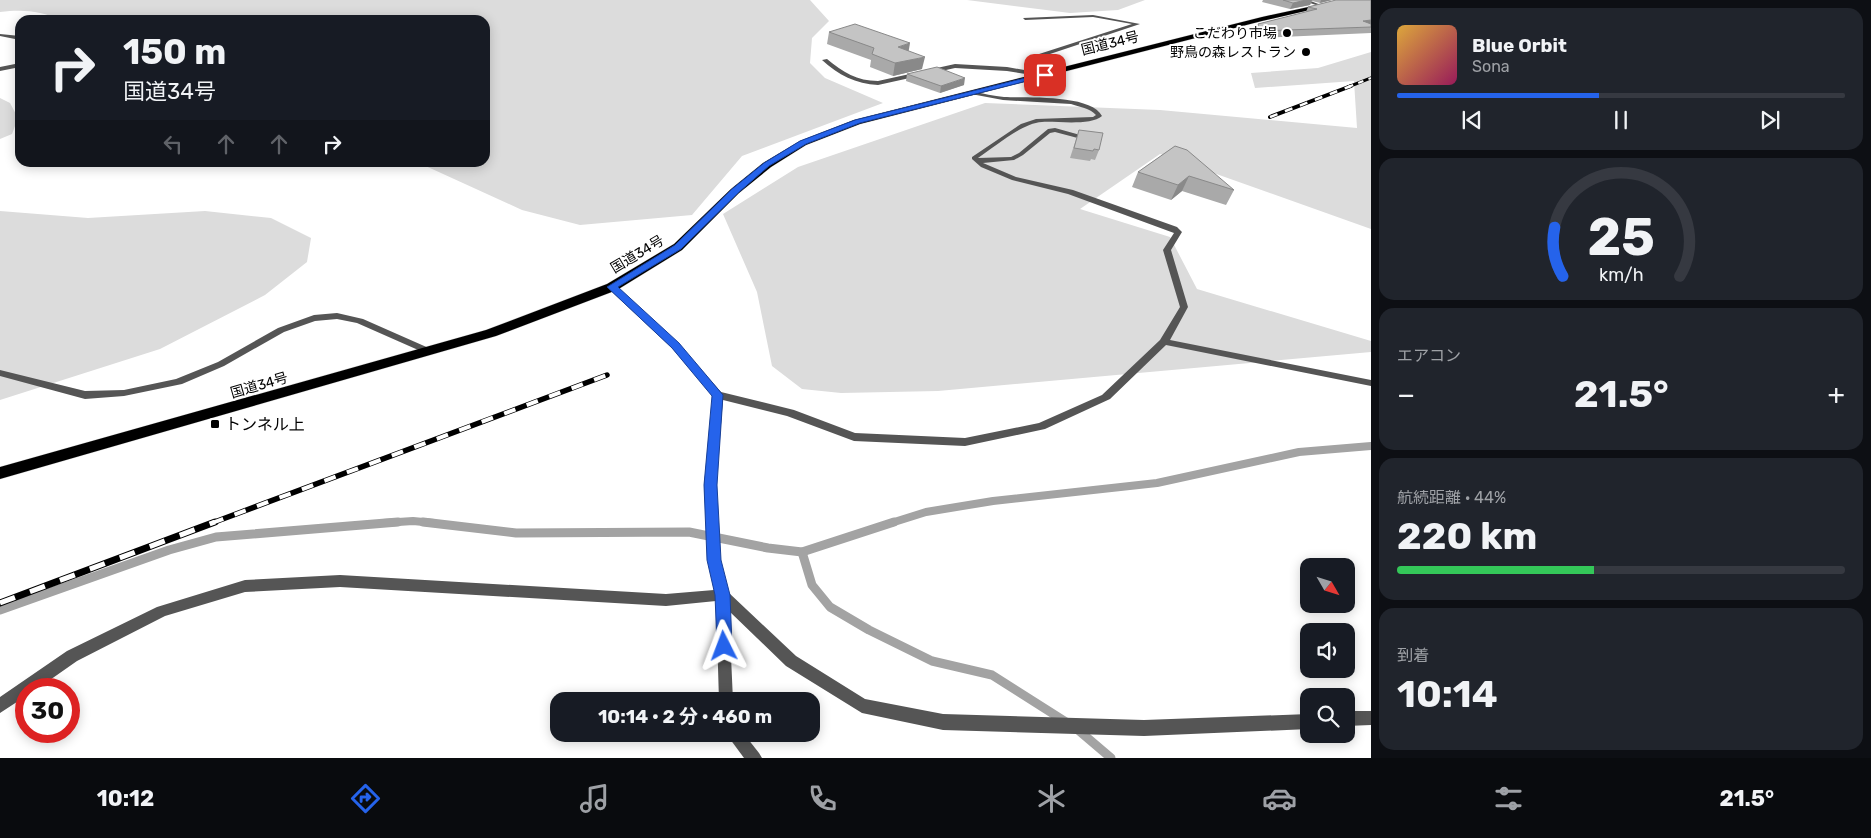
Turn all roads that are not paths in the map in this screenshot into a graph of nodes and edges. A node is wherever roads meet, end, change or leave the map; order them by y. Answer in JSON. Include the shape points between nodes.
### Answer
{"nodes":[{"id":1,"x":1303,"y":0,"type":"edge"},
{"id":2,"x":1350,"y":0,"type":"edge"},
{"id":3,"x":1319,"y":5,"type":"junction"},
{"id":4,"x":1024,"y":20,"type":"dead end"},
{"id":5,"x":0,"y":35,"type":"edge"},
{"id":6,"x":15,"y":37,"type":"edge"},
{"id":7,"x":825,"y":60,"type":"dead end"},
{"id":8,"x":15,"y":66,"type":"edge"},
{"id":9,"x":0,"y":69,"type":"edge"},
{"id":10,"x":1045,"y":75,"type":"junction"},
{"id":11,"x":974,"y":93,"type":"junction"},
{"id":12,"x":1089,"y":139,"type":"edge"},
{"id":13,"x":976,"y":161,"type":"junction"},
{"id":14,"x":612,"y":287,"type":"junction"},
{"id":15,"x":1164,"y":342,"type":"junction"},
{"id":16,"x":428,"y":351,"type":"junction"},
{"id":17,"x":0,"y":373,"type":"edge"},
{"id":18,"x":1371,"y":383,"type":"edge"},
{"id":19,"x":718,"y":395,"type":"junction"},
{"id":20,"x":0,"y":473,"type":"edge"},
{"id":21,"x":722,"y":595,"type":"junction"},
{"id":22,"x":726,"y":692,"type":"edge"},
{"id":23,"x":0,"y":706,"type":"edge"},
{"id":24,"x":1371,"y":718,"type":"edge"},
{"id":25,"x":1355,"y":719,"type":"edge"},
{"id":26,"x":1300,"y":721,"type":"edge"},
{"id":27,"x":741,"y":742,"type":"edge"},
{"id":28,"x":754,"y":758,"type":"edge"}],
"edges":[{"from":1,"to":3,"type":"street"},
{"from":2,"to":3,"type":"highway","name":"国道34号"},
{"from":3,"to":10,"type":"highway","name":"国道34号"},
{"from":4,"to":10,"type":"street","via":[[1093,16],[1138,24],[1038,56]]},
{"from":5,"to":6,"type":"street"},
{"from":7,"to":10,"type":"street","via":[[845,76],[866,84],[955,66]]},
{"from":8,"to":9,"type":"street"},
{"from":10,"to":11,"type":"highway","name":"国道34号"},
{"from":11,"to":13,"type":"street","via":[[1001,100],[1037,100],[1082,106],[1099,116],[1086,120],[1038,120],[1023,125],[974,158]]},
{"from":11,"to":14,"type":"highway","name":"国道34号","via":[[858,122],[803,143],[766,165],[678,247]]},
{"from":12,"to":13,"type":"street","via":[[1048,130],[1012,159]]},
{"from":13,"to":15,"type":"street","via":[[1014,180],[1070,192],[1178,232],[1167,250],[1184,307]]},
{"from":14,"to":16,"type":"highway","name":"国道34号","via":[[491,333]]},
{"from":14,"to":19,"type":"street","via":[[675,346]]},
{"from":15,"to":18,"type":"street"},
{"from":15,"to":19,"type":"street","via":[[1106,397],[1041,426],[965,442],[854,437],[790,413]]},
{"from":16,"to":17,"type":"street","via":[[360,321],[337,316],[314,318],[281,330],[222,364],[178,382],[124,394],[85,396]]},
{"from":16,"to":20,"type":"highway","name":"国道34号"},
{"from":19,"to":21,"type":"street","via":[[710,485],[714,560]]},
{"from":21,"to":22,"type":"street"},
{"from":21,"to":23,"type":"street","via":[[666,600],[340,581],[245,586],[162,611],[72,656]]},
{"from":21,"to":26,"type":"street","via":[[791,661],[862,706],[943,722],[1144,728]]},
{"from":24,"to":25,"type":"street"},
{"from":27,"to":28,"type":"street"}]}
